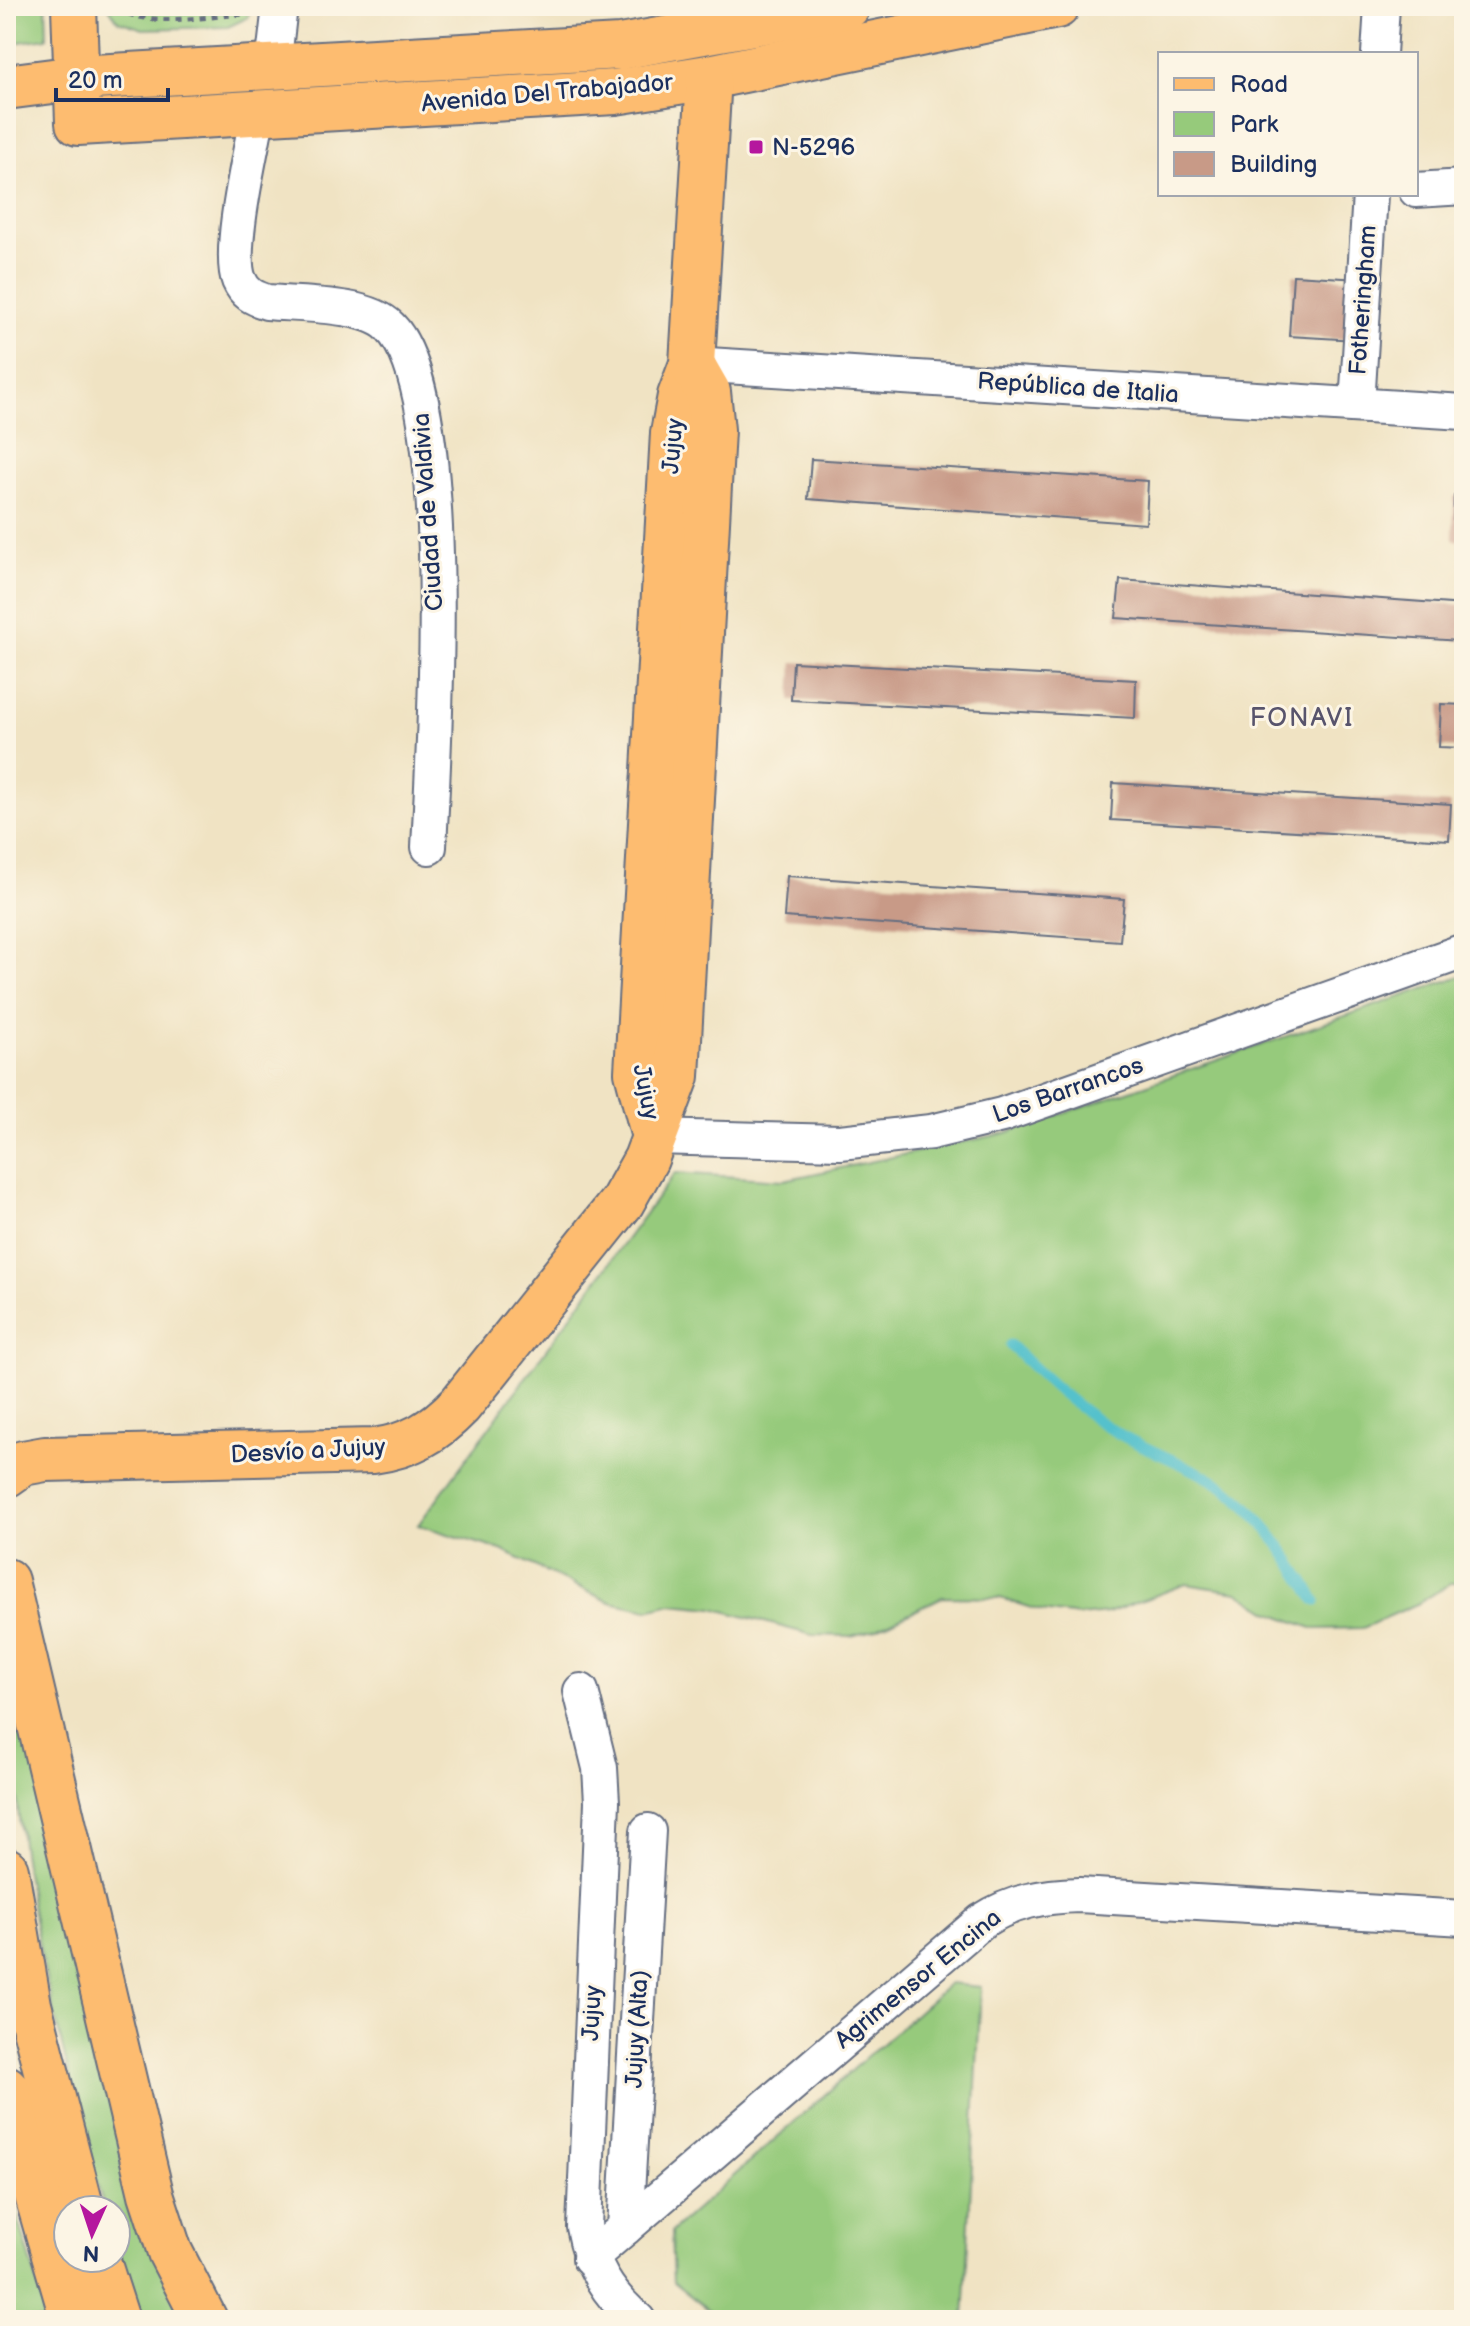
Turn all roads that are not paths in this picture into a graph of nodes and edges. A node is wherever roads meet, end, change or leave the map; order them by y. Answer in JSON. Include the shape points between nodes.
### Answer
{"nodes":[{"id":1,"x":74,"y":6,"type":"edge"},
{"id":2,"x":848,"y":6,"type":"edge"},
{"id":3,"x":1057,"y":6,"type":"edge"},
{"id":4,"x":1382,"y":6,"type":"edge"},
{"id":5,"x":265,"y":10,"type":"edge"},
{"id":6,"x":1379,"y":52,"type":"edge"},
{"id":7,"x":273,"y":67,"type":"junction"},
{"id":8,"x":709,"y":77,"type":"junction"},
{"id":9,"x":76,"y":78,"type":"junction"},
{"id":10,"x":6,"y":87,"type":"edge"},
{"id":11,"x":258,"y":112,"type":"junction"},
{"id":12,"x":1464,"y":187,"type":"edge"},
{"id":13,"x":1418,"y":190,"type":"edge"},
{"id":14,"x":1370,"y":196,"type":"edge"},
{"id":15,"x":692,"y":364,"type":"junction"},
{"id":16,"x":1357,"y":405,"type":"junction"},
{"id":17,"x":1464,"y":412,"type":"edge"},
{"id":18,"x":429,"y":847,"type":"dead end"},
{"id":19,"x":1464,"y":951,"type":"edge"},
{"id":20,"x":654,"y":1137,"type":"junction"},
{"id":21,"x":6,"y":1475,"type":"edge"},
{"id":22,"x":6,"y":1581,"type":"edge"},
{"id":23,"x":581,"y":1691,"type":"dead end"},
{"id":24,"x":648,"y":1831,"type":"dead end"},
{"id":25,"x":6,"y":1870,"type":"edge"},
{"id":26,"x":1464,"y":1918,"type":"edge"},
{"id":27,"x":6,"y":2088,"type":"edge"},
{"id":28,"x":78,"y":2194,"type":"edge"},
{"id":29,"x":625,"y":2228,"type":"junction"},
{"id":30,"x":590,"y":2258,"type":"junction"},
{"id":31,"x":102,"y":2274,"type":"edge"},
{"id":32,"x":73,"y":2320,"type":"edge"},
{"id":33,"x":117,"y":2320,"type":"edge"},
{"id":34,"x":205,"y":2320,"type":"edge"},
{"id":35,"x":638,"y":2320,"type":"edge"}],
"edges":[{"from":1,"to":9,"type":"main road"},
{"from":2,"to":7,"type":"main road","name":"Avenida Del Trabajador","via":[[620,47]]},
{"from":3,"to":8,"type":"main road","name":"Avenida Del Trabajador"},
{"from":4,"to":6,"type":"street"},
{"from":5,"to":7,"type":"street"},
{"from":7,"to":9,"type":"main road","name":"Avenida Del Trabajador"},
{"from":8,"to":11,"type":"main road","name":"Avenida Del Trabajador","via":[[585,95]]},
{"from":8,"to":15,"type":"main road","name":"Jujuy"},
{"from":9,"to":10,"type":"main road","name":"Avenida Del Trabajador"},
{"from":9,"to":11,"type":"main road","name":"Avenida Del Trabajador","via":[[78,123]]},
{"from":11,"to":18,"type":"street","name":"Ciudad de Valdivia","via":[[237,242],[239,281],[251,297],[267,302],[370,314],[389,325],[406,348],[417,381],[431,474],[435,558]]},
{"from":12,"to":13,"type":"street"},
{"from":14,"to":16,"type":"street","name":"Fotheringham"},
{"from":15,"to":16,"type":"street","name":"República de Italia"},
{"from":15,"to":20,"type":"main road","name":"Jujuy","via":[[708,392],[712,430],[677,1076]]},
{"from":16,"to":17,"type":"street","name":"República de Italia"},
{"from":19,"to":20,"type":"street","name":"Los Barrancos","via":[[1002,1115],[931,1132],[840,1142]]},
{"from":20,"to":21,"type":"main road","name":"Desvío a Jujuy","via":[[609,1221],[460,1405],[422,1437],[373,1451],[45,1459],[23,1463]]},
{"from":22,"to":34,"type":"main road","via":[[151,2194],[170,2252]]},
{"from":23,"to":30,"type":"street","name":"Jujuy","via":[[600,1768],[602,1802],[582,2211]]},
{"from":24,"to":29,"type":"street","name":"Jujuy (Alta)"},
{"from":25,"to":28,"type":"main road","via":[[29,2005]]},
{"from":26,"to":29,"type":"street","name":"Agrimensor Encina","via":[[1079,1895],[1003,1908]]},
{"from":27,"to":32,"type":"main road"},
{"from":29,"to":30,"type":"street","name":"Agrimensor Encina"},
{"from":30,"to":35,"type":"street","name":"Jujuy","via":[[613,2297]]},
{"from":31,"to":33,"type":"main road"}]}
